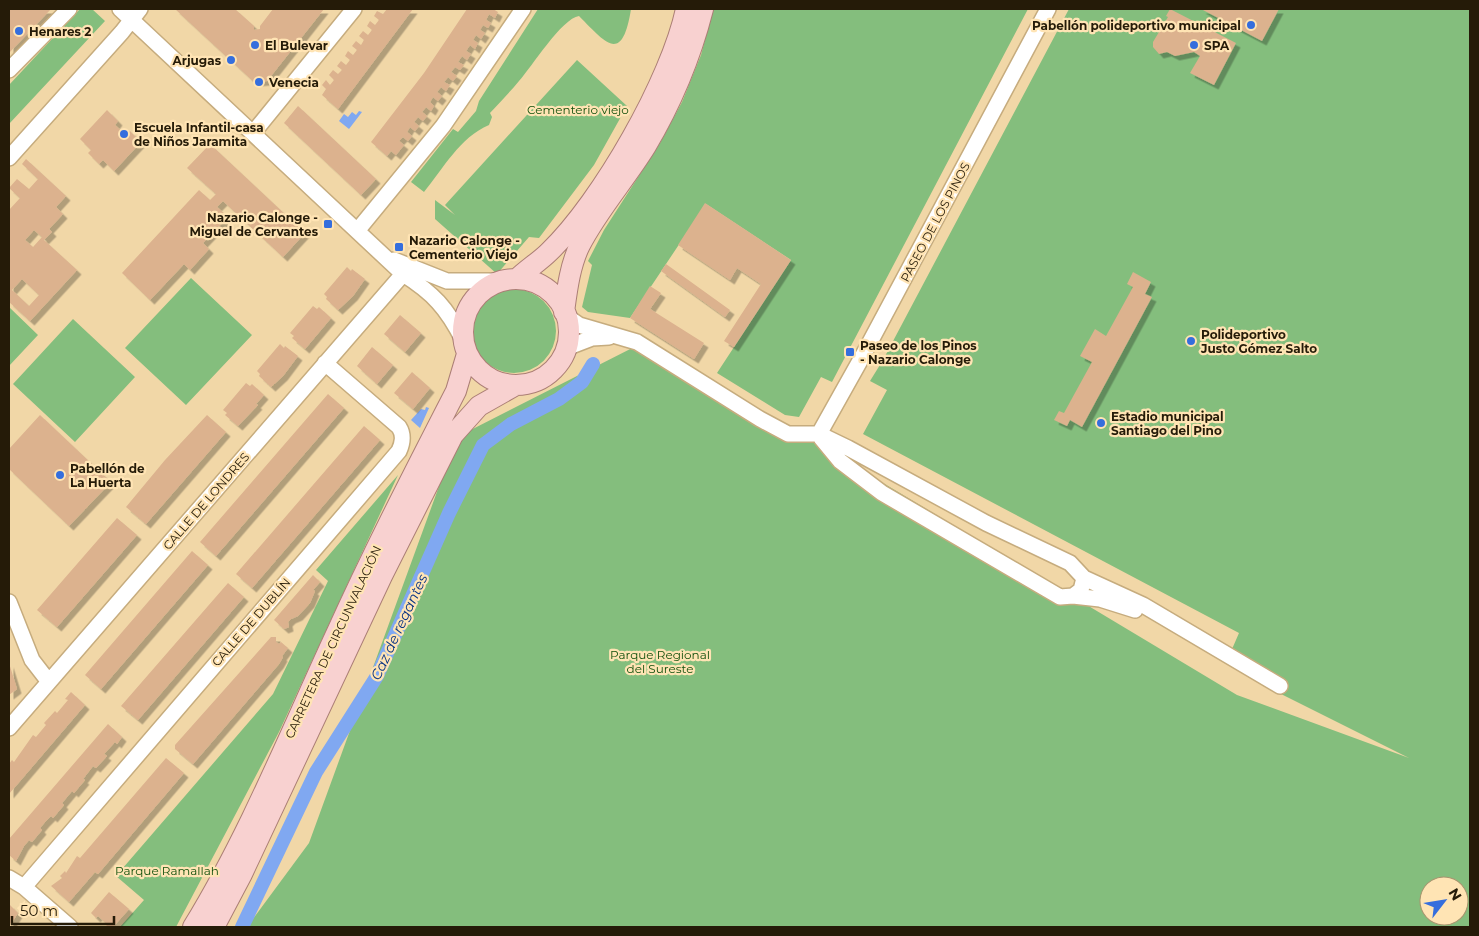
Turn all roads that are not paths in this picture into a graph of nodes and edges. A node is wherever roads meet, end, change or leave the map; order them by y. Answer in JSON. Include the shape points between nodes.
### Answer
{"nodes":[{"id":1,"x":69,"y":9,"type":"edge"},
{"id":2,"x":120,"y":9,"type":"edge"},
{"id":3,"x":354,"y":9,"type":"edge"},
{"id":4,"x":523,"y":9,"type":"edge"},
{"id":5,"x":686,"y":9,"type":"edge"},
{"id":6,"x":703,"y":9,"type":"edge"},
{"id":7,"x":1048,"y":9,"type":"edge"},
{"id":8,"x":136,"y":15,"type":"edge"},
{"id":9,"x":9,"y":70,"type":"edge"},
{"id":10,"x":253,"y":133,"type":"junction"},
{"id":11,"x":9,"y":158,"type":"edge"},
{"id":12,"x":357,"y":231,"type":"junction"},
{"id":13,"x":385,"y":255,"type":"junction"},
{"id":14,"x":403,"y":274,"type":"junction"},
{"id":15,"x":509,"y":280,"type":"junction"},
{"id":16,"x":565,"y":314,"type":"junction"},
{"id":17,"x":626,"y":337,"type":"junction"},
{"id":18,"x":465,"y":347,"type":"junction"},
{"id":19,"x":566,"y":348,"type":"junction"},
{"id":20,"x":325,"y":363,"type":"junction"},
{"id":21,"x":516,"y":385,"type":"junction"},
{"id":22,"x":818,"y":434,"type":"junction"},
{"id":23,"x":1084,"y":578,"type":"junction"},
{"id":24,"x":1073,"y":596,"type":"junction"},
{"id":25,"x":9,"y":602,"type":"edge"},
{"id":26,"x":1156,"y":615,"type":"junction"},
{"id":27,"x":49,"y":682,"type":"junction"},
{"id":28,"x":1280,"y":686,"type":"dead end"},
{"id":29,"x":9,"y":728,"type":"edge"},
{"id":30,"x":9,"y":878,"type":"edge"},
{"id":31,"x":24,"y":888,"type":"junction"},
{"id":32,"x":70,"y":927,"type":"edge"},
{"id":33,"x":193,"y":927,"type":"edge"},
{"id":34,"x":214,"y":927,"type":"edge"}],
"edges":[{"from":1,"to":9,"type":"street"},
{"from":2,"to":8,"type":"street"},
{"from":3,"to":10,"type":"street"},
{"from":4,"to":12,"type":"street","via":[[443,126]]},
{"from":5,"to":15,"type":"main road","via":[[668,66],[615,164],[587,207],[549,252]]},
{"from":6,"to":16,"type":"main road","via":[[664,114],[580,246],[573,264]]},
{"from":7,"to":22,"type":"street","name":"PASEO DE LOS PINOS","via":[[866,351]]},
{"from":8,"to":10,"type":"street"},
{"from":8,"to":11,"type":"street"},
{"from":10,"to":12,"type":"street"},
{"from":12,"to":13,"type":"street"},
{"from":13,"to":14,"type":"street"},
{"from":13,"to":15,"type":"street","via":[[447,282]]},
{"from":14,"to":18,"type":"street","via":[[440,302]]},
{"from":14,"to":20,"type":"street","name":"CALLE DE LONDRES"},
{"from":15,"to":16,"type":"main road","via":[[542,286],[553,294]]},
{"from":15,"to":18,"type":"main road","via":[[482,291],[468,308],[463,329]]},
{"from":16,"to":17,"type":"street","via":[[579,325]]},
{"from":16,"to":19,"type":"main road","via":[[568,326]]},
{"from":17,"to":19,"type":"street","via":[[592,338]]},
{"from":17,"to":22,"type":"street","via":[[760,420],[803,436]]},
{"from":18,"to":21,"type":"main road","via":[[476,366],[487,376],[501,383]]},
{"from":18,"to":33,"type":"main road","name":"CARRETERA DE CIRCUNVALACIÓN","via":[[456,391],[349,605],[212,897]]},
{"from":19,"to":21,"type":"main road","via":[[556,367],[547,375]]},
{"from":20,"to":27,"type":"street","name":"CALLE DE LONDRES"},
{"from":20,"to":31,"type":"street","name":"CALLE DE DUBLÍN","via":[[398,427],[402,433],[399,451]]},
{"from":21,"to":34,"type":"main road","name":"CARRETERA DE CIRCUNVALACIÓN","via":[[479,406],[453,435]]},
{"from":22,"to":23,"type":"street","via":[[986,523],[1070,563]]},
{"from":22,"to":24,"type":"street","via":[[840,461],[908,510],[1060,597]]},
{"from":23,"to":24,"type":"street","via":[[1082,590]]},
{"from":23,"to":26,"type":"street","via":[[1143,605]]},
{"from":24,"to":26,"type":"street","via":[[1094,598]]},
{"from":25,"to":27,"type":"street","via":[[32,660]]},
{"from":26,"to":28,"type":"street"},
{"from":27,"to":29,"type":"street","name":"CALLE DE LONDRES"},
{"from":30,"to":31,"type":"street"},
{"from":31,"to":32,"type":"street"}]}
